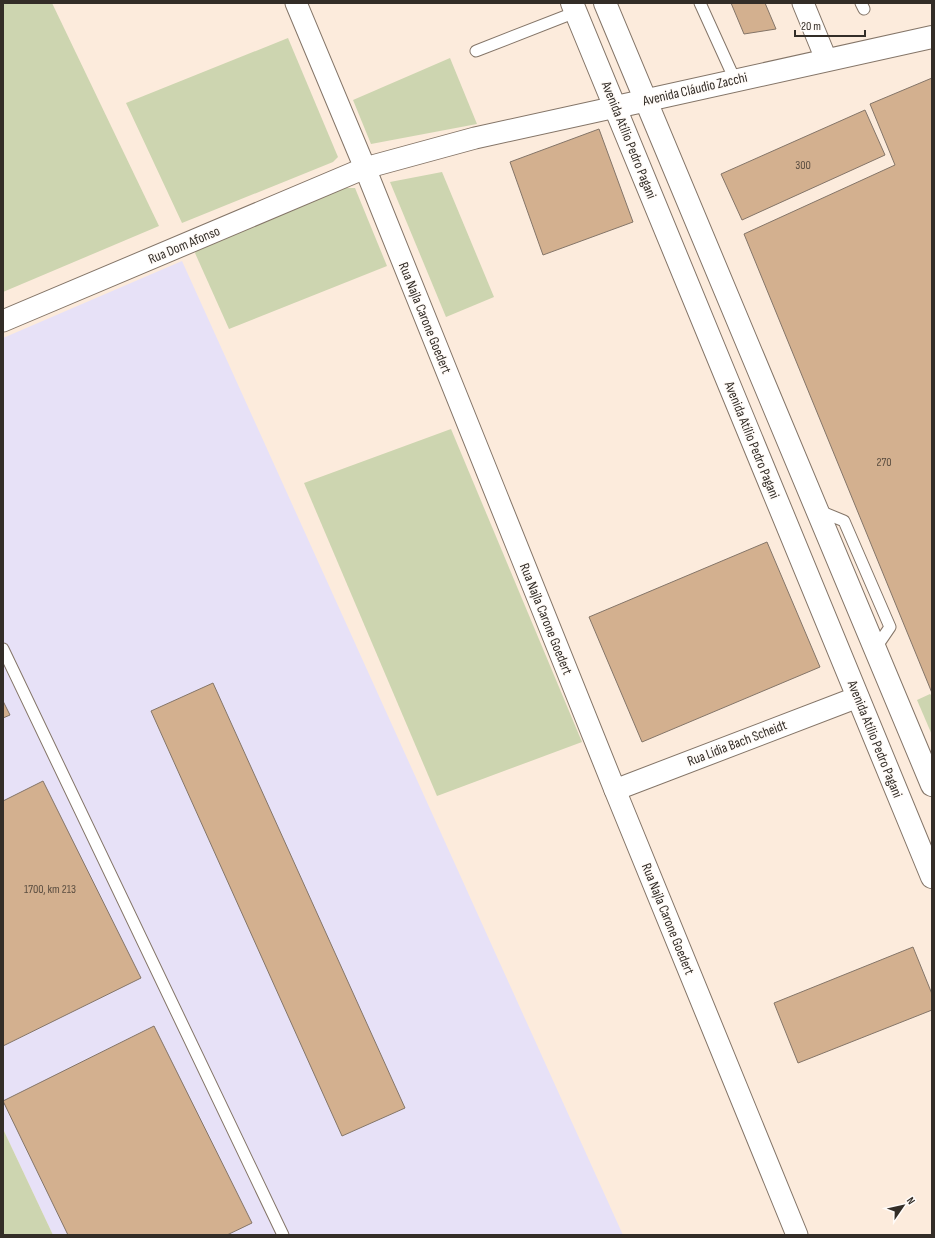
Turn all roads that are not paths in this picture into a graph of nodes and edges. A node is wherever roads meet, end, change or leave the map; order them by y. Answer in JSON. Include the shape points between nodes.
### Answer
{"nodes":[{"id":1,"x":296,"y":3,"type":"edge"},
{"id":2,"x":605,"y":3,"type":"edge"},
{"id":3,"x":700,"y":3,"type":"edge"},
{"id":4,"x":803,"y":3,"type":"edge"},
{"id":5,"x":574,"y":7,"type":"edge"},
{"id":6,"x":932,"y":37,"type":"edge"},
{"id":7,"x":476,"y":50,"type":"dead end"},
{"id":8,"x":826,"y":59,"type":"junction"},
{"id":9,"x":735,"y":80,"type":"junction"},
{"id":10,"x":645,"y":100,"type":"junction"},
{"id":11,"x":616,"y":107,"type":"junction"},
{"id":12,"x":365,"y":168,"type":"junction"},
{"id":13,"x":3,"y":321,"type":"edge"},
{"id":14,"x":3,"y":649,"type":"edge"},
{"id":15,"x":858,"y":697,"type":"junction"},
{"id":16,"x":932,"y":785,"type":"edge"},
{"id":17,"x":615,"y":790,"type":"junction"},
{"id":18,"x":932,"y":877,"type":"edge"},
{"id":19,"x":283,"y":1235,"type":"edge"},
{"id":20,"x":797,"y":1235,"type":"edge"}],
"edges":[{"from":1,"to":12,"type":"street","name":"Rua Najla Carone Goedert"},
{"from":2,"to":10,"type":"main road"},
{"from":3,"to":9,"type":"lane"},
{"from":4,"to":8,"type":"street"},
{"from":5,"to":7,"type":"lane"},
{"from":5,"to":11,"type":"main road","name":"Avenida Atílio Pedro Pagani"},
{"from":6,"to":8,"type":"main road","name":"Avenida Cláudio Zacchi"},
{"from":8,"to":9,"type":"main road","name":"Avenida Cláudio Zacchi"},
{"from":9,"to":10,"type":"main road","name":"Avenida Cláudio Zacchi"},
{"from":10,"to":11,"type":"main road","name":"Avenida Cláudio Zacchi"},
{"from":10,"to":16,"type":"main road"},
{"from":11,"to":12,"type":"street","name":"Avenida Cláudio Zacchi","via":[[475,138]]},
{"from":11,"to":15,"type":"main road","name":"Avenida Atílio Pedro Pagani"},
{"from":12,"to":13,"type":"street","name":"Rua Dom Afonso"},
{"from":12,"to":17,"type":"street","name":"Rua Najla Carone Goedert"},
{"from":14,"to":19,"type":"lane"},
{"from":15,"to":17,"type":"street","name":"Rua Lídia Bach Scheidt"},
{"from":15,"to":18,"type":"main road","name":"Avenida Atílio Pedro Pagani"},
{"from":17,"to":20,"type":"street","name":"Rua Najla Carone Goedert"}]}
